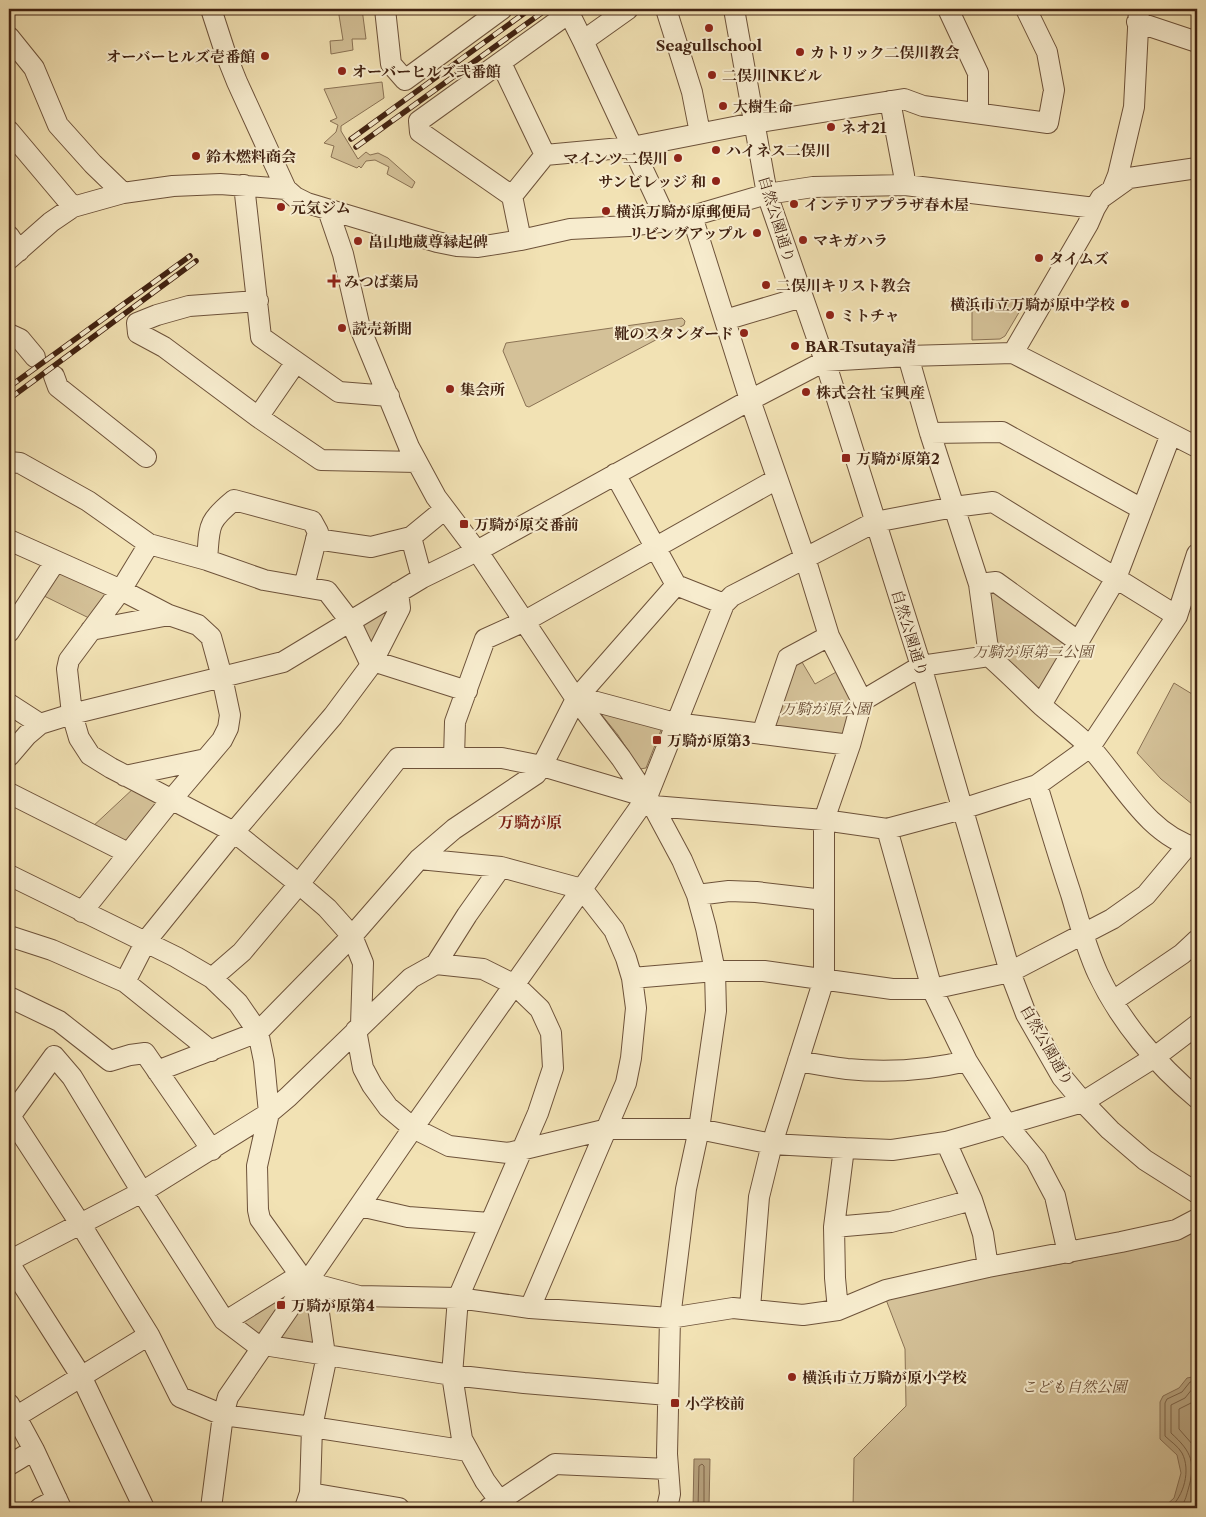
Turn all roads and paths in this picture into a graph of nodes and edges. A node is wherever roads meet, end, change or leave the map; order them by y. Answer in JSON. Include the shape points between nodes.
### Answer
{"nodes":[{"id":1,"x":212,"y":9,"type":"edge"},
{"id":2,"x":386,"y":9,"type":"edge"},
{"id":3,"x":502,"y":9,"type":"edge"},
{"id":4,"x":628,"y":9,"type":"edge"},
{"id":5,"x":666,"y":9,"type":"edge"},
{"id":6,"x":734,"y":9,"type":"edge"},
{"id":7,"x":948,"y":9,"type":"edge"},
{"id":8,"x":1026,"y":9,"type":"edge"},
{"id":9,"x":1138,"y":15,"type":"edge"},
{"id":10,"x":477,"y":16,"type":"edge"},
{"id":11,"x":9,"y":37,"type":"edge"},
{"id":12,"x":582,"y":41,"type":"junction"},
{"id":13,"x":1197,"y":42,"type":"edge"},
{"id":14,"x":502,"y":63,"type":"junction"},
{"id":15,"x":890,"y":101,"type":"junction"},
{"id":16,"x":978,"y":113,"type":"junction"},
{"id":17,"x":754,"y":123,"type":"junction"},
{"id":18,"x":9,"y":131,"type":"edge"},
{"id":19,"x":700,"y":133,"type":"junction"},
{"id":20,"x":632,"y":147,"type":"junction"},
{"id":21,"x":545,"y":155,"type":"junction"},
{"id":22,"x":1197,"y":168,"type":"edge"},
{"id":23,"x":244,"y":185,"type":"junction"},
{"id":24,"x":905,"y":185,"type":"junction"},
{"id":25,"x":286,"y":189,"type":"junction"},
{"id":26,"x":1112,"y":190,"type":"junction"},
{"id":27,"x":123,"y":193,"type":"junction"},
{"id":28,"x":767,"y":194,"type":"junction"},
{"id":29,"x":512,"y":196,"type":"junction"},
{"id":30,"x":73,"y":207,"type":"junction"},
{"id":31,"x":1095,"y":208,"type":"junction"},
{"id":32,"x":328,"y":210,"type":"junction"},
{"id":33,"x":692,"y":216,"type":"junction"},
{"id":34,"x":667,"y":221,"type":"junction"},
{"id":35,"x":521,"y":240,"type":"junction"},
{"id":36,"x":12,"y":249,"type":"edge"},
{"id":37,"x":802,"y":297,"type":"junction"},
{"id":38,"x":258,"y":301,"type":"junction"},
{"id":39,"x":725,"y":320,"type":"junction"},
{"id":40,"x":9,"y":334,"type":"edge"},
{"id":41,"x":1013,"y":353,"type":"junction"},
{"id":42,"x":908,"y":356,"type":"junction"},
{"id":43,"x":36,"y":357,"type":"dead end"},
{"id":44,"x":825,"y":361,"type":"junction"},
{"id":45,"x":296,"y":362,"type":"junction"},
{"id":46,"x":54,"y":376,"type":"dead end"},
{"id":47,"x":389,"y":396,"type":"junction"},
{"id":48,"x":750,"y":400,"type":"junction"},
{"id":49,"x":258,"y":416,"type":"junction"},
{"id":50,"x":930,"y":433,"type":"junction"},
{"id":51,"x":1171,"y":434,"type":"junction"},
{"id":52,"x":1197,"y":447,"type":"edge"},
{"id":53,"x":146,"y":457,"type":"dead end"},
{"id":54,"x":9,"y":462,"type":"edge"},
{"id":55,"x":417,"y":462,"type":"junction"},
{"id":56,"x":615,"y":474,"type":"junction"},
{"id":57,"x":777,"y":479,"type":"junction"},
{"id":58,"x":954,"y":507,"type":"junction"},
{"id":59,"x":445,"y":509,"type":"junction"},
{"id":60,"x":1142,"y":509,"type":"junction"},
{"id":61,"x":875,"y":522,"type":"junction"},
{"id":62,"x":411,"y":537,"type":"junction"},
{"id":63,"x":316,"y":539,"type":"junction"},
{"id":64,"x":9,"y":540,"type":"edge"},
{"id":65,"x":149,"y":544,"type":"junction"},
{"id":66,"x":656,"y":548,"type":"junction"},
{"id":67,"x":477,"y":551,"type":"junction"},
{"id":68,"x":1197,"y":556,"type":"edge"},
{"id":69,"x":804,"y":558,"type":"junction"},
{"id":70,"x":208,"y":560,"type":"junction"},
{"id":71,"x":55,"y":562,"type":"junction"},
{"id":72,"x":422,"y":578,"type":"junction"},
{"id":73,"x":1116,"y":578,"type":"junction"},
{"id":74,"x":979,"y":584,"type":"junction"},
{"id":75,"x":676,"y":585,"type":"junction"},
{"id":76,"x":304,"y":586,"type":"junction"},
{"id":77,"x":121,"y":590,"type":"junction"},
{"id":78,"x":398,"y":592,"type":"junction"},
{"id":79,"x":724,"y":604,"type":"junction"},
{"id":80,"x":168,"y":615,"type":"junction"},
{"id":81,"x":1177,"y":616,"type":"junction"},
{"id":82,"x":350,"y":621,"type":"junction"},
{"id":83,"x":525,"y":621,"type":"junction"},
{"id":84,"x":91,"y":630,"type":"junction"},
{"id":85,"x":9,"y":632,"type":"edge"},
{"id":86,"x":828,"y":636,"type":"junction"},
{"id":87,"x":1079,"y":642,"type":"junction"},
{"id":88,"x":989,"y":656,"type":"junction"},
{"id":89,"x":372,"y":663,"type":"junction"},
{"id":90,"x":921,"y":666,"type":"junction"},
{"id":91,"x":222,"y":677,"type":"junction"},
{"id":92,"x":468,"y":691,"type":"junction"},
{"id":93,"x":577,"y":698,"type":"junction"},
{"id":94,"x":862,"y":701,"type":"junction"},
{"id":95,"x":9,"y":704,"type":"edge"},
{"id":96,"x":1041,"y":705,"type":"junction"},
{"id":97,"x":72,"y":714,"type":"junction"},
{"id":98,"x":675,"y":723,"type":"junction"},
{"id":99,"x":40,"y":724,"type":"junction"},
{"id":100,"x":762,"y":734,"type":"junction"},
{"id":101,"x":850,"y":744,"type":"junction"},
{"id":102,"x":1090,"y":747,"type":"junction"},
{"id":103,"x":9,"y":756,"type":"edge"},
{"id":104,"x":454,"y":758,"type":"junction"},
{"id":105,"x":206,"y":759,"type":"junction"},
{"id":106,"x":542,"y":766,"type":"junction"},
{"id":107,"x":125,"y":776,"type":"junction"},
{"id":108,"x":1037,"y":785,"type":"junction"},
{"id":109,"x":9,"y":793,"type":"edge"},
{"id":110,"x":172,"y":799,"type":"junction"},
{"id":111,"x":650,"y":801,"type":"junction"},
{"id":112,"x":962,"y":809,"type":"junction"},
{"id":113,"x":824,"y":820,"type":"junction"},
{"id":114,"x":887,"y":829,"type":"junction"},
{"id":115,"x":234,"y":832,"type":"junction"},
{"id":116,"x":1192,"y":847,"type":"edge"},
{"id":117,"x":128,"y":853,"type":"junction"},
{"id":118,"x":419,"y":859,"type":"junction"},
{"id":119,"x":501,"y":867,"type":"junction"},
{"id":120,"x":9,"y":875,"type":"edge"},
{"id":121,"x":299,"y":884,"type":"junction"},
{"id":122,"x":582,"y":889,"type":"junction"},
{"id":123,"x":697,"y":895,"type":"junction"},
{"id":124,"x":824,"y":900,"type":"junction"},
{"id":125,"x":82,"y":912,"type":"junction"},
{"id":126,"x":1083,"y":935,"type":"junction"},
{"id":127,"x":9,"y":936,"type":"edge"},
{"id":128,"x":352,"y":936,"type":"junction"},
{"id":129,"x":1197,"y":940,"type":"edge"},
{"id":130,"x":146,"y":941,"type":"junction"},
{"id":131,"x":436,"y":964,"type":"junction"},
{"id":132,"x":714,"y":971,"type":"junction"},
{"id":133,"x":1010,"y":972,"type":"junction"},
{"id":134,"x":212,"y":978,"type":"junction"},
{"id":135,"x":632,"y":978,"type":"junction"},
{"id":136,"x":824,"y":979,"type":"junction"},
{"id":137,"x":125,"y":982,"type":"junction"},
{"id":138,"x":515,"y":984,"type":"junction"},
{"id":139,"x":932,"y":989,"type":"junction"},
{"id":140,"x":9,"y":998,"type":"edge"},
{"id":141,"x":1113,"y":1001,"type":"junction"},
{"id":142,"x":1197,"y":1026,"type":"edge"},
{"id":143,"x":359,"y":1027,"type":"junction"},
{"id":144,"x":258,"y":1032,"type":"junction"},
{"id":145,"x":211,"y":1051,"type":"junction"},
{"id":146,"x":1155,"y":1057,"type":"junction"},
{"id":147,"x":798,"y":1061,"type":"junction"},
{"id":148,"x":967,"y":1061,"type":"junction"},
{"id":149,"x":157,"y":1071,"type":"junction"},
{"id":150,"x":1197,"y":1098,"type":"edge"},
{"id":151,"x":1082,"y":1102,"type":"junction"},
{"id":152,"x":269,"y":1113,"type":"junction"},
{"id":153,"x":10,"y":1117,"type":"edge"},
{"id":154,"x":1007,"y":1124,"type":"junction"},
{"id":155,"x":413,"y":1128,"type":"junction"},
{"id":156,"x":608,"y":1129,"type":"junction"},
{"id":157,"x":699,"y":1129,"type":"junction"},
{"id":158,"x":946,"y":1142,"type":"junction"},
{"id":159,"x":772,"y":1144,"type":"junction"},
{"id":160,"x":844,"y":1148,"type":"junction"},
{"id":161,"x":212,"y":1150,"type":"junction"},
{"id":162,"x":521,"y":1150,"type":"junction"},
{"id":163,"x":142,"y":1192,"type":"junction"},
{"id":164,"x":1197,"y":1193,"type":"edge"},
{"id":165,"x":972,"y":1200,"type":"junction"},
{"id":166,"x":360,"y":1206,"type":"junction"},
{"id":167,"x":1197,"y":1219,"type":"edge"},
{"id":168,"x":490,"y":1222,"type":"junction"},
{"id":169,"x":81,"y":1224,"type":"junction"},
{"id":170,"x":834,"y":1227,"type":"junction"},
{"id":171,"x":1068,"y":1253,"type":"junction"},
{"id":172,"x":9,"y":1262,"type":"edge"},
{"id":173,"x":988,"y":1267,"type":"junction"},
{"id":174,"x":307,"y":1280,"type":"junction"},
{"id":175,"x":458,"y":1298,"type":"junction"},
{"id":176,"x":530,"y":1308,"type":"junction"},
{"id":177,"x":750,"y":1308,"type":"junction"},
{"id":178,"x":838,"y":1310,"type":"junction"},
{"id":179,"x":670,"y":1318,"type":"junction"},
{"id":180,"x":226,"y":1322,"type":"junction"},
{"id":181,"x":149,"y":1335,"type":"junction"},
{"id":182,"x":262,"y":1346,"type":"junction"},
{"id":183,"x":325,"y":1354,"type":"junction"},
{"id":184,"x":452,"y":1374,"type":"junction"},
{"id":185,"x":81,"y":1376,"type":"junction"},
{"id":186,"x":668,"y":1395,"type":"junction"},
{"id":187,"x":11,"y":1413,"type":"edge"},
{"id":188,"x":223,"y":1415,"type":"junction"},
{"id":189,"x":312,"y":1427,"type":"junction"},
{"id":190,"x":34,"y":1450,"type":"junction"},
{"id":191,"x":468,"y":1451,"type":"junction"},
{"id":192,"x":9,"y":1465,"type":"edge"},
{"id":193,"x":668,"y":1469,"type":"junction"},
{"id":194,"x":308,"y":1501,"type":"edge"},
{"id":195,"x":53,"y":1505,"type":"edge"},
{"id":196,"x":498,"y":1506,"type":"edge"},
{"id":197,"x":144,"y":1508,"type":"edge"},
{"id":198,"x":210,"y":1508,"type":"edge"},
{"id":199,"x":392,"y":1508,"type":"edge"},
{"id":200,"x":667,"y":1508,"type":"edge"}],
"edges":[{"from":1,"to":25,"type":"street","via":[[224,52]]},
{"from":2,"to":10,"type":"street","via":[[391,64],[405,80]]},
{"from":3,"to":10,"type":"street"},
{"from":4,"to":12,"type":"street"},
{"from":5,"to":19,"type":"street","via":[[692,92]]},
{"from":6,"to":17,"type":"street","name":"自然公園通り"},
{"from":7,"to":16,"type":"street","via":[[978,73]]},
{"from":8,"to":16,"type":"street","via":[[1047,52],[1054,90],[1048,123]]},
{"from":9,"to":13,"type":"street"},
{"from":9,"to":26,"type":"street","via":[[1134,106]]},
{"from":11,"to":27,"type":"street","via":[[34,68],[58,125]]},
{"from":12,"to":14,"type":"street","via":[[569,13]]},
{"from":12,"to":20,"type":"street"},
{"from":14,"to":21,"type":"street"},
{"from":14,"to":29,"type":"street","via":[[419,121],[420,132]]},
{"from":15,"to":16,"type":"street","via":[[904,99],[923,106]]},
{"from":15,"to":17,"type":"street"},
{"from":15,"to":24,"type":"street"},
{"from":17,"to":19,"type":"street"},
{"from":17,"to":28,"type":"street","name":"自然公園通り"},
{"from":18,"to":30,"type":"street"},
{"from":19,"to":20,"type":"street"},
{"from":20,"to":21,"type":"street"},
{"from":20,"to":34,"type":"street"},
{"from":21,"to":29,"type":"street"},
{"from":22,"to":26,"type":"street","via":[[1129,178]]},
{"from":23,"to":25,"type":"street"},
{"from":23,"to":27,"type":"street","via":[[173,186]]},
{"from":23,"to":38,"type":"street"},
{"from":24,"to":28,"type":"street","via":[[813,187]]},
{"from":24,"to":31,"type":"street"},
{"from":25,"to":32,"type":"street","via":[[307,203]]},
{"from":26,"to":31,"type":"street","via":[[1101,198]]},
{"from":27,"to":30,"type":"street"},
{"from":28,"to":33,"type":"street"},
{"from":28,"to":37,"type":"street","name":"自然公園通り"},
{"from":29,"to":35,"type":"street"},
{"from":30,"to":36,"type":"street"},
{"from":31,"to":41,"type":"street"},
{"from":32,"to":35,"type":"street","via":[[457,246],[478,247]]},
{"from":32,"to":47,"type":"street","via":[[343,254],[360,328]]},
{"from":33,"to":34,"type":"street"},
{"from":33,"to":39,"type":"street"},
{"from":34,"to":35,"type":"street","via":[[570,228]]},
{"from":37,"to":39,"type":"street"},
{"from":37,"to":44,"type":"street","name":"自然公園通り"},
{"from":38,"to":45,"type":"street","via":[[261,336]]},
{"from":38,"to":49,"type":"street","via":[[190,306],[137,323],[138,333],[164,347]]},
{"from":39,"to":48,"type":"street"},
{"from":40,"to":43,"type":"street","via":[[20,339]]},
{"from":41,"to":42,"type":"street"},
{"from":41,"to":51,"type":"street"},
{"from":42,"to":44,"type":"street"},
{"from":42,"to":50,"type":"street"},
{"from":44,"to":48,"type":"street"},
{"from":44,"to":61,"type":"street","name":"自然公園通り"},
{"from":45,"to":47,"type":"street","via":[[339,392]]},
{"from":45,"to":49,"type":"street"},
{"from":46,"to":53,"type":"street","via":[[58,387]]},
{"from":47,"to":55,"type":"street"},
{"from":48,"to":56,"type":"street"},
{"from":48,"to":57,"type":"street"},
{"from":49,"to":55,"type":"street","via":[[321,460]]},
{"from":50,"to":58,"type":"street"},
{"from":50,"to":60,"type":"street","via":[[1002,432]]},
{"from":51,"to":52,"type":"street"},
{"from":51,"to":60,"type":"street"},
{"from":54,"to":65,"type":"street","via":[[20,463],[88,501]]},
{"from":55,"to":59,"type":"street"},
{"from":56,"to":66,"type":"street"},
{"from":56,"to":67,"type":"street"},
{"from":57,"to":66,"type":"street"},
{"from":57,"to":69,"type":"street"},
{"from":58,"to":61,"type":"street"},
{"from":58,"to":73,"type":"street","via":[[992,502]]},
{"from":58,"to":74,"type":"street"},
{"from":59,"to":62,"type":"street"},
{"from":59,"to":67,"type":"street"},
{"from":60,"to":73,"type":"street"},
{"from":61,"to":69,"type":"street"},
{"from":61,"to":90,"type":"street","name":"自然公園通り"},
{"from":62,"to":63,"type":"street","via":[[371,547]]},
{"from":62,"to":72,"type":"street"},
{"from":63,"to":70,"type":"street","via":[[318,532],[312,521],[234,500],[216,515],[210,525]]},
{"from":63,"to":76,"type":"street"},
{"from":64,"to":71,"type":"street"},
{"from":65,"to":70,"type":"street"},
{"from":65,"to":77,"type":"street"},
{"from":66,"to":75,"type":"street"},
{"from":66,"to":83,"type":"street"},
{"from":67,"to":72,"type":"street"},
{"from":67,"to":83,"type":"street"},
{"from":68,"to":81,"type":"street"},
{"from":69,"to":79,"type":"street","via":[[732,596]]},
{"from":69,"to":86,"type":"street"},
{"from":70,"to":76,"type":"street","via":[[264,580]]},
{"from":71,"to":77,"type":"street"},
{"from":71,"to":85,"type":"street"},
{"from":72,"to":78,"type":"street"},
{"from":73,"to":81,"type":"street"},
{"from":73,"to":87,"type":"street"},
{"from":74,"to":87,"type":"street","via":[[996,582]]},
{"from":74,"to":88,"type":"street"},
{"from":75,"to":79,"type":"street"},
{"from":75,"to":93,"type":"street"},
{"from":76,"to":82,"type":"street","via":[[327,591]]},
{"from":77,"to":80,"type":"street"},
{"from":77,"to":84,"type":"street"},
{"from":78,"to":82,"type":"street"},
{"from":78,"to":89,"type":"street","via":[[400,608]]},
{"from":79,"to":98,"type":"street"},
{"from":80,"to":84,"type":"street"},
{"from":80,"to":91,"type":"street","via":[[198,625],[211,637]]},
{"from":81,"to":102,"type":"street"},
{"from":82,"to":89,"type":"street"},
{"from":82,"to":91,"type":"street","via":[[282,662]]},
{"from":83,"to":92,"type":"street","via":[[485,639]]},
{"from":83,"to":93,"type":"street"},
{"from":84,"to":97,"type":"street","via":[[69,660]]},
{"from":86,"to":94,"type":"street"},
{"from":86,"to":100,"type":"street","via":[[788,658]]},
{"from":87,"to":96,"type":"street"},
{"from":88,"to":90,"type":"street"},
{"from":88,"to":96,"type":"street"},
{"from":89,"to":92,"type":"street"},
{"from":89,"to":115,"type":"street","via":[[333,716]]},
{"from":90,"to":94,"type":"street"},
{"from":90,"to":112,"type":"street","name":"自然公園通り"},
{"from":91,"to":97,"type":"street"},
{"from":91,"to":105,"type":"street","via":[[230,715],[228,728]]},
{"from":92,"to":104,"type":"street","via":[[455,722]]},
{"from":93,"to":98,"type":"street"},
{"from":93,"to":106,"type":"street"},
{"from":93,"to":111,"type":"street"},
{"from":94,"to":101,"type":"street"},
{"from":95,"to":99,"type":"street"},
{"from":96,"to":102,"type":"street"},
{"from":97,"to":99,"type":"street"},
{"from":97,"to":107,"type":"street","via":[[79,738],[90,755]]},
{"from":98,"to":100,"type":"street"},
{"from":98,"to":111,"type":"street"},
{"from":99,"to":103,"type":"street"},
{"from":100,"to":101,"type":"street"},
{"from":101,"to":113,"type":"street"},
{"from":102,"to":108,"type":"street"},
{"from":102,"to":116,"type":"street","via":[[1143,813],[1167,835]]},
{"from":104,"to":106,"type":"street","via":[[502,758]]},
{"from":104,"to":121,"type":"street","via":[[398,758]]},
{"from":105,"to":107,"type":"street"},
{"from":105,"to":110,"type":"street"},
{"from":106,"to":111,"type":"street"},
{"from":106,"to":118,"type":"street","via":[[536,774],[454,829]]},
{"from":107,"to":110,"type":"street"},
{"from":108,"to":112,"type":"street"},
{"from":108,"to":126,"type":"street"},
{"from":109,"to":117,"type":"street"},
{"from":110,"to":115,"type":"street"},
{"from":110,"to":117,"type":"street"},
{"from":111,"to":113,"type":"street"},
{"from":111,"to":122,"type":"street"},
{"from":111,"to":123,"type":"street"},
{"from":112,"to":114,"type":"street"},
{"from":112,"to":133,"type":"street","name":"自然公園通り"},
{"from":113,"to":114,"type":"street"},
{"from":113,"to":124,"type":"street"},
{"from":114,"to":139,"type":"street"},
{"from":115,"to":121,"type":"street"},
{"from":115,"to":130,"type":"street"},
{"from":116,"to":126,"type":"street","via":[[1146,895]]},
{"from":117,"to":125,"type":"street"},
{"from":118,"to":119,"type":"street"},
{"from":118,"to":128,"type":"street"},
{"from":119,"to":122,"type":"street"},
{"from":119,"to":131,"type":"street"},
{"from":120,"to":125,"type":"street"},
{"from":121,"to":128,"type":"street"},
{"from":121,"to":134,"type":"street","via":[[242,952]]},
{"from":122,"to":135,"type":"street","via":[[614,930]]},
{"from":122,"to":138,"type":"street"},
{"from":123,"to":124,"type":"street","via":[[756,892]]},
{"from":123,"to":132,"type":"street"},
{"from":124,"to":136,"type":"street"},
{"from":125,"to":130,"type":"street"},
{"from":126,"to":133,"type":"street"},
{"from":126,"to":141,"type":"street"},
{"from":127,"to":137,"type":"street","via":[[52,950]]},
{"from":128,"to":143,"type":"street","via":[[363,963]]},
{"from":128,"to":144,"type":"street"},
{"from":129,"to":141,"type":"street","via":[[1182,954]]},
{"from":130,"to":134,"type":"street"},
{"from":130,"to":137,"type":"street"},
{"from":131,"to":138,"type":"street","via":[[483,969]]},
{"from":131,"to":143,"type":"street","via":[[411,978]]},
{"from":132,"to":135,"type":"street"},
{"from":132,"to":136,"type":"street","via":[[764,971]]},
{"from":132,"to":157,"type":"street","via":[[715,1019]]},
{"from":133,"to":139,"type":"street"},
{"from":133,"to":151,"type":"street","name":"自然公園通り","via":[[1026,1014],[1062,1077]]},
{"from":134,"to":144,"type":"street","via":[[238,1003]]},
{"from":135,"to":156,"type":"street","via":[[636,1008],[631,1058],[626,1084]]},
{"from":136,"to":139,"type":"street","via":[[892,989]]},
{"from":136,"to":147,"type":"street"},
{"from":137,"to":145,"type":"street"},
{"from":138,"to":155,"type":"street"},
{"from":138,"to":162,"type":"street","via":[[540,1009],[551,1034],[553,1068]]},
{"from":139,"to":148,"type":"street"},
{"from":140,"to":149,"type":"street","via":[[59,1022],[110,1062],[145,1053]]},
{"from":141,"to":146,"type":"street"},
{"from":142,"to":146,"type":"street"},
{"from":143,"to":152,"type":"street"},
{"from":143,"to":155,"type":"street","via":[[363,1068],[372,1085],[388,1107]]},
{"from":144,"to":145,"type":"street"},
{"from":144,"to":152,"type":"street"},
{"from":145,"to":149,"type":"street"},
{"from":146,"to":150,"type":"street"},
{"from":146,"to":151,"type":"street"},
{"from":147,"to":148,"type":"street","via":[[874,1070]]},
{"from":147,"to":159,"type":"street"},
{"from":148,"to":154,"type":"street"},
{"from":149,"to":161,"type":"street"},
{"from":151,"to":154,"type":"street"},
{"from":151,"to":164,"type":"street","name":"自然公園通り","via":[[1145,1160]]},
{"from":152,"to":161,"type":"street"},
{"from":152,"to":174,"type":"street","via":[[257,1166],[260,1219]]},
{"from":153,"to":163,"type":"street","via":[[54,1056],[72,1077]]},
{"from":153,"to":169,"type":"street"},
{"from":154,"to":158,"type":"street"},
{"from":154,"to":171,"type":"street","via":[[1036,1160],[1055,1196]]},
{"from":155,"to":162,"type":"street","via":[[449,1146],[508,1153]]},
{"from":155,"to":166,"type":"street"},
{"from":156,"to":157,"type":"street"},
{"from":156,"to":162,"type":"street"},
{"from":156,"to":176,"type":"street"},
{"from":157,"to":159,"type":"street"},
{"from":157,"to":179,"type":"street","via":[[686,1189]]},
{"from":158,"to":160,"type":"street","via":[[892,1150]]},
{"from":158,"to":165,"type":"street"},
{"from":159,"to":160,"type":"street"},
{"from":159,"to":177,"type":"street","via":[[759,1197]]},
{"from":160,"to":170,"type":"street"},
{"from":161,"to":163,"type":"street"},
{"from":162,"to":168,"type":"street"},
{"from":163,"to":169,"type":"street"},
{"from":163,"to":180,"type":"street"},
{"from":165,"to":170,"type":"street","via":[[891,1222]]},
{"from":165,"to":173,"type":"street","via":[[983,1234]]},
{"from":166,"to":168,"type":"street","via":[[408,1217]]},
{"from":166,"to":174,"type":"street"},
{"from":167,"to":171,"type":"street","via":[[1176,1230]]},
{"from":168,"to":175,"type":"street"},
{"from":169,"to":172,"type":"street"},
{"from":169,"to":181,"type":"street"},
{"from":170,"to":178,"type":"street"},
{"from":171,"to":173,"type":"street"},
{"from":172,"to":185,"type":"street"},
{"from":173,"to":178,"type":"street","via":[[886,1290]]},
{"from":174,"to":175,"type":"street","via":[[359,1296]]},
{"from":174,"to":180,"type":"street"},
{"from":174,"to":182,"type":"street"},
{"from":174,"to":183,"type":"street"},
{"from":175,"to":176,"type":"street"},
{"from":175,"to":184,"type":"street"},
{"from":176,"to":179,"type":"street"},
{"from":177,"to":178,"type":"street","via":[[803,1315]]},
{"from":177,"to":179,"type":"street"},
{"from":179,"to":186,"type":"street"},
{"from":180,"to":182,"type":"street"},
{"from":181,"to":185,"type":"street"},
{"from":181,"to":188,"type":"street","via":[[180,1397]]},
{"from":182,"to":183,"type":"street"},
{"from":182,"to":188,"type":"street","via":[[228,1397]]},
{"from":183,"to":184,"type":"street"},
{"from":183,"to":189,"type":"street"},
{"from":184,"to":186,"type":"street"},
{"from":184,"to":191,"type":"street","via":[[462,1439]]},
{"from":185,"to":187,"type":"street"},
{"from":185,"to":197,"type":"street"},
{"from":186,"to":193,"type":"street"},
{"from":187,"to":190,"type":"street"},
{"from":188,"to":189,"type":"street"},
{"from":188,"to":198,"type":"street"},
{"from":189,"to":191,"type":"street"},
{"from":189,"to":194,"type":"street"},
{"from":190,"to":192,"type":"street"},
{"from":190,"to":195,"type":"street"},
{"from":191,"to":196,"type":"street"},
{"from":193,"to":196,"type":"street","via":[[555,1464]]},
{"from":193,"to":200,"type":"street","via":[[670,1494]]},
{"from":194,"to":199,"type":"street"}]}
